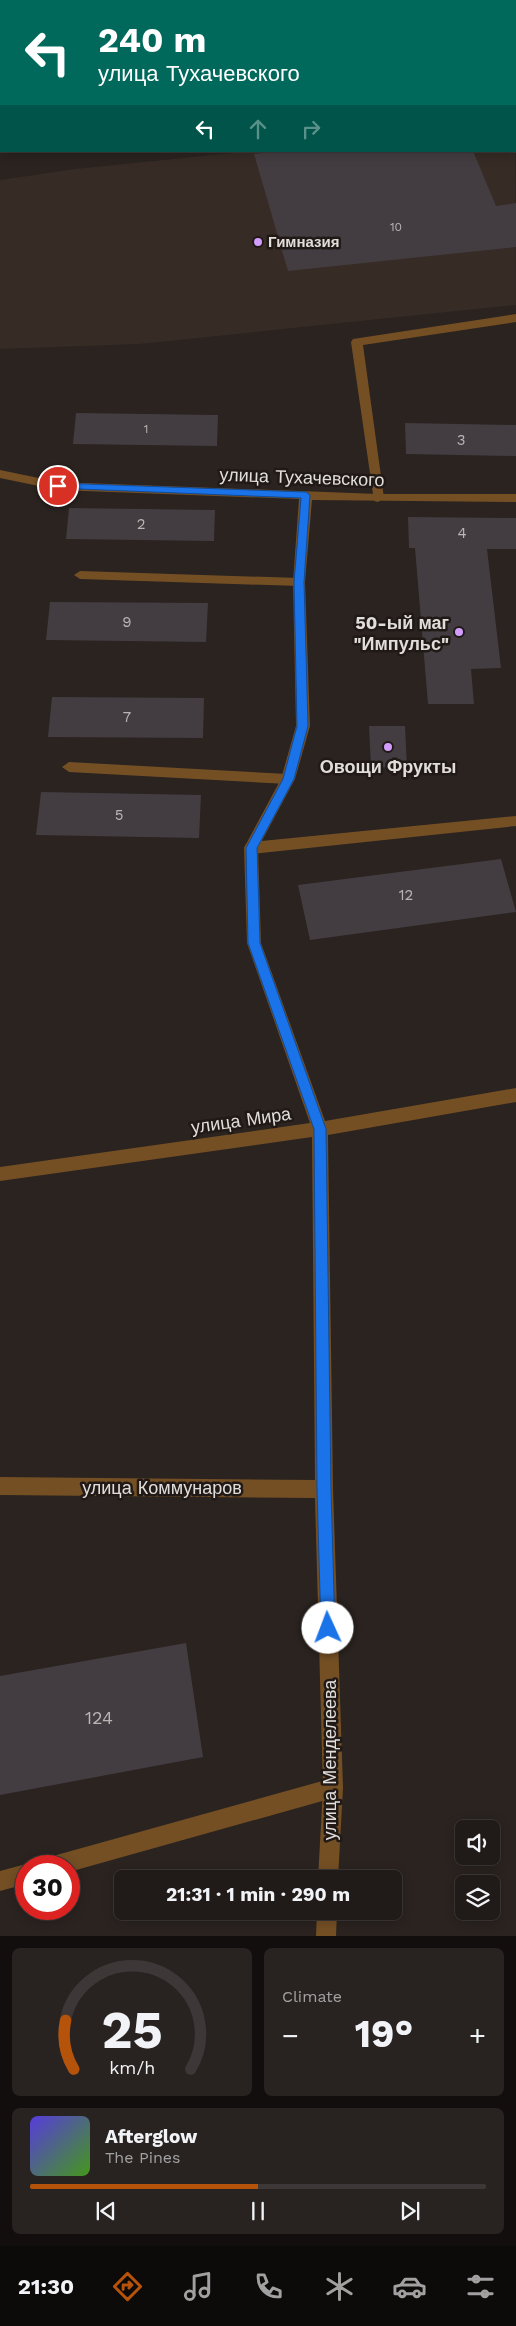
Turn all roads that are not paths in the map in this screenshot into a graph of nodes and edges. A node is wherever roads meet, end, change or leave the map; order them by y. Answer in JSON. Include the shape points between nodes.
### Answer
{"nodes":[{"id":1,"x":516,"y":318,"type":"edge"},
{"id":2,"x":0,"y":474,"type":"edge"},
{"id":3,"x":306,"y":495,"type":"junction"},
{"id":4,"x":378,"y":498,"type":"junction"},
{"id":5,"x":516,"y":498,"type":"edge"},
{"id":6,"x":80,"y":575,"type":"dead end"},
{"id":7,"x":299,"y":582,"type":"junction"},
{"id":8,"x":69,"y":767,"type":"dead end"},
{"id":9,"x":288,"y":779,"type":"junction"},
{"id":10,"x":516,"y":821,"type":"edge"},
{"id":11,"x":252,"y":848,"type":"junction"},
{"id":12,"x":516,"y":1095,"type":"edge"},
{"id":13,"x":320,"y":1129,"type":"junction"},
{"id":14,"x":0,"y":1174,"type":"edge"},
{"id":15,"x":0,"y":1486,"type":"edge"},
{"id":16,"x":324,"y":1489,"type":"junction"},
{"id":17,"x":332,"y":1788,"type":"junction"},
{"id":18,"x":80,"y":1858,"type":"edge"},
{"id":19,"x":328,"y":1870,"type":"edge"},
{"id":20,"x":15,"y":1877,"type":"edge"},
{"id":21,"x":0,"y":1881,"type":"edge"},
{"id":22,"x":327,"y":1920,"type":"edge"},
{"id":23,"x":326,"y":1936,"type":"edge"}],
"edges":[{"from":1,"to":4,"type":"street","via":[[357,342]]},
{"from":2,"to":3,"type":"street","name":"улица Тухачевского","via":[[58,486]]},
{"from":3,"to":4,"type":"street","name":"улица Тухачевского"},
{"from":3,"to":7,"type":"street","name":"улица Менделеева"},
{"from":4,"to":5,"type":"street","name":"улица Тухачевского"},
{"from":6,"to":7,"type":"street"},
{"from":7,"to":9,"type":"street","name":"улица Менделеева","via":[[303,726]]},
{"from":8,"to":9,"type":"street"},
{"from":9,"to":11,"type":"street","name":"улица Менделеева"},
{"from":10,"to":11,"type":"street"},
{"from":11,"to":13,"type":"street","name":"улица Менделеева","via":[[254,943]]},
{"from":12,"to":13,"type":"street","name":"улица Мира"},
{"from":13,"to":14,"type":"street","name":"улица Мира"},
{"from":13,"to":16,"type":"street","name":"улица Менделеева"},
{"from":15,"to":16,"type":"street","name":"улица Коммунаров"},
{"from":16,"to":17,"type":"street","name":"улица Менделеева"},
{"from":17,"to":18,"type":"street"},
{"from":17,"to":19,"type":"street","name":"улица Менделеева"},
{"from":20,"to":21,"type":"street"},
{"from":22,"to":23,"type":"street"}]}
